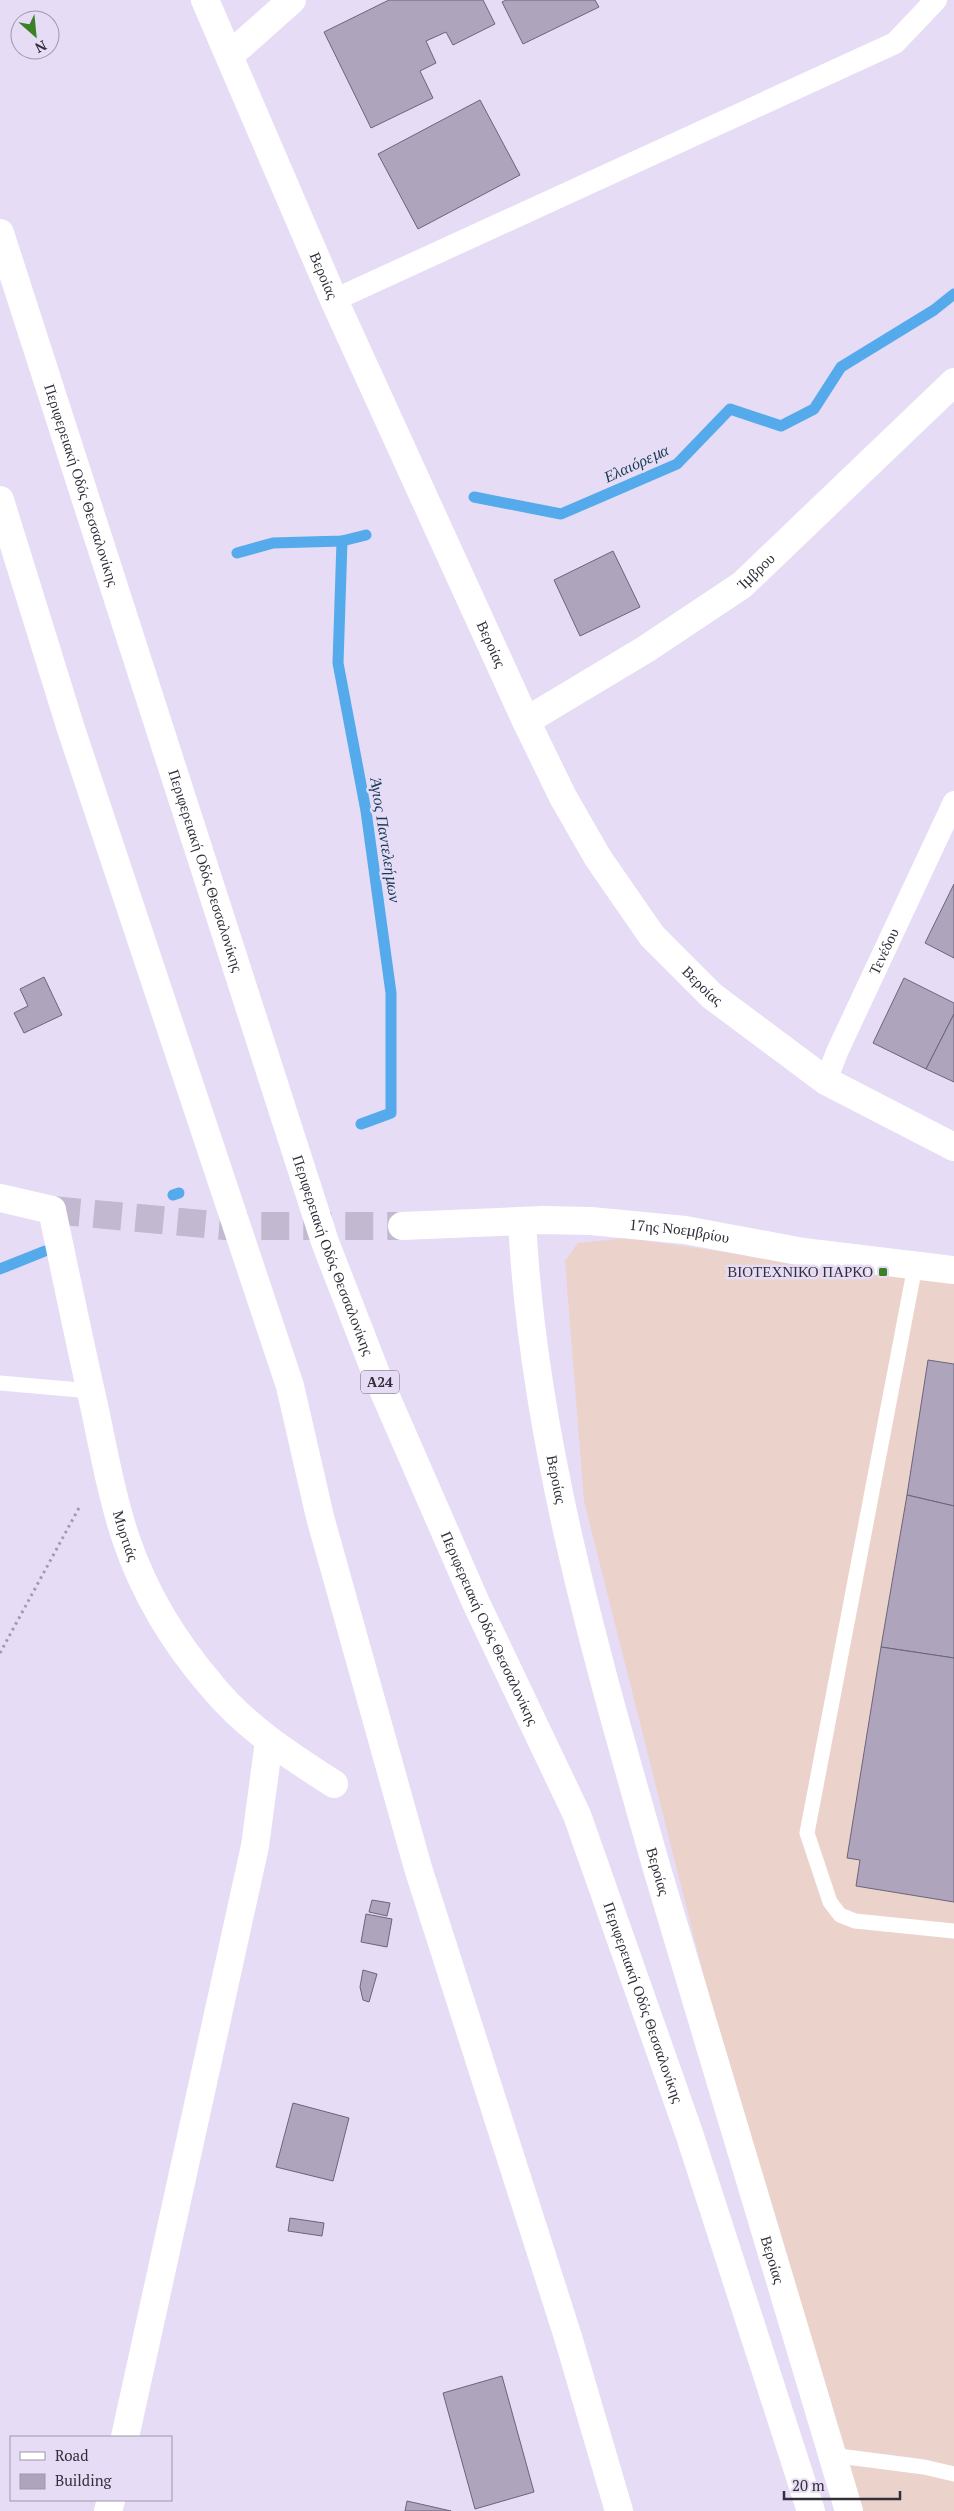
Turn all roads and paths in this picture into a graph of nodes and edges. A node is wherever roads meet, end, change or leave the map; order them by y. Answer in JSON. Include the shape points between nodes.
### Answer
{"nodes":[{"id":1,"x":205,"y":0,"type":"edge"},
{"id":2,"x":292,"y":0,"type":"edge"},
{"id":3,"x":936,"y":0,"type":"edge"},
{"id":4,"x":230,"y":55,"type":"junction"},
{"id":5,"x":0,"y":233,"type":"edge"},
{"id":6,"x":334,"y":300,"type":"junction"},
{"id":7,"x":954,"y":382,"type":"edge"},
{"id":8,"x":0,"y":500,"type":"edge"},
{"id":9,"x":526,"y":721,"type":"junction"},
{"id":10,"x":951,"y":816,"type":"edge"},
{"id":11,"x":826,"y":1081,"type":"junction"},
{"id":12,"x":954,"y":1147,"type":"edge"},
{"id":13,"x":0,"y":1198,"type":"edge"},
{"id":14,"x":0,"y":1208,"type":"edge"},
{"id":15,"x":52,"y":1210,"type":"junction"},
{"id":16,"x":522,"y":1221,"type":"junction"},
{"id":17,"x":402,"y":1226,"type":"tunnel mouth"},
{"id":18,"x":915,"y":1266,"type":"junction"},
{"id":19,"x":954,"y":1270,"type":"edge"},
{"id":20,"x":0,"y":1383,"type":"edge"},
{"id":21,"x":90,"y":1391,"type":"junction"},
{"id":22,"x":107,"y":1464,"type":"junction"},
{"id":23,"x":0,"y":1653,"type":"edge"},
{"id":24,"x":269,"y":1741,"type":"junction"},
{"id":25,"x":334,"y":1784,"type":"dead end"},
{"id":26,"x":954,"y":1931,"type":"edge"},
{"id":27,"x":124,"y":2436,"type":"edge"},
{"id":28,"x":831,"y":2455,"type":"junction"},
{"id":29,"x":954,"y":2474,"type":"edge"},
{"id":30,"x":619,"y":2511,"type":"edge"},
{"id":31,"x":811,"y":2511,"type":"edge"},
{"id":32,"x":849,"y":2511,"type":"edge"}],
"edges":[{"from":1,"to":4,"type":"main road","name":"Βεροίας"},
{"from":2,"to":4,"type":"main road"},
{"from":3,"to":6,"type":"street","via":[[895,43]]},
{"from":4,"to":6,"type":"main road","name":"Βεροίας"},
{"from":5,"to":31,"type":"main road","name":"Περιφερειακή Οδός Θεσσαλονίκης","number":"Α24","via":[[325,1242],[377,1376],[476,1603],[577,1814],[689,2133]]},
{"from":6,"to":9,"type":"main road","name":"Βεροίας"},
{"from":7,"to":9,"type":"main road","name":"Ίμβρου","via":[[742,585],[646,649]]},
{"from":8,"to":30,"type":"main road","via":[[74,738],[290,1386],[320,1517],[418,1868],[568,2337]]},
{"from":9,"to":11,"type":"main road","name":"Βεροίας","via":[[563,797],[598,858],[652,936],[712,996]]},
{"from":10,"to":11,"type":"street","name":"Τενέδου"},
{"from":11,"to":12,"type":"main road","name":"Βεροίας"},
{"from":13,"to":15,"type":"main road"},
{"from":14,"to":15,"type":"main road"},
{"from":15,"to":21,"type":"main road","name":"Μυρτιάς"},
{"from":16,"to":17,"type":"main road","name":"17ης Νοεμβρίου"},
{"from":16,"to":18,"type":"main road","name":"17ης Νοεμβρίου","via":[[591,1221],[685,1230],[803,1252]]},
{"from":16,"to":28,"type":"main road","name":"Βεροίας","via":[[525,1279],[549,1440],[583,1594],[640,1807]]},
{"from":18,"to":19,"type":"main road","name":"17ης Νοεμβρίου"},
{"from":18,"to":26,"type":"lane","via":[[807,1833],[830,1902],[840,1915],[855,1921]]},
{"from":20,"to":21,"type":"lane"},
{"from":21,"to":22,"type":"main road","name":"Μυρτιάς"},
{"from":22,"to":23,"type":"path","via":[[74,1516]]},
{"from":22,"to":24,"type":"main road","name":"Μυρτιάς","via":[[126,1539],[161,1616],[212,1687]]},
{"from":24,"to":25,"type":"main road","name":"Μυρτιάς"},
{"from":24,"to":27,"type":"main road","via":[[255,1846]]},
{"from":28,"to":29,"type":"lane"},
{"from":28,"to":32,"type":"main road","name":"Βεροίας"}]}
